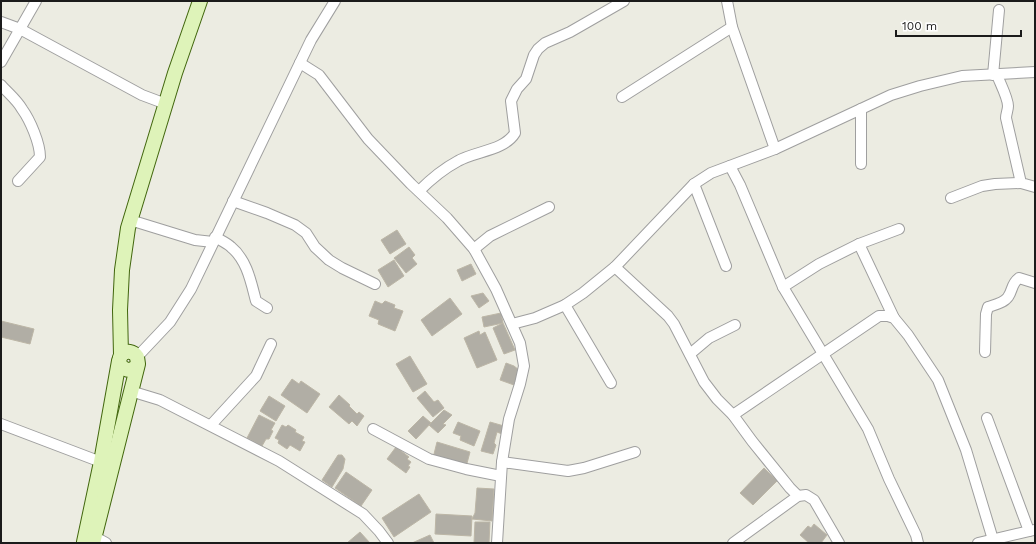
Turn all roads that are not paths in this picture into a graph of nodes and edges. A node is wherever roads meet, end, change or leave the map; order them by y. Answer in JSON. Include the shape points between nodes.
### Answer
{"nodes":[{"id":1,"x":36,"y":1,"type":"edge"},
{"id":2,"x":200,"y":1,"type":"edge"},
{"id":3,"x":335,"y":1,"type":"edge"},
{"id":4,"x":624,"y":1,"type":"edge"},
{"id":5,"x":727,"y":1,"type":"edge"},
{"id":6,"x":999,"y":10,"type":"dead end"},
{"id":7,"x":1,"y":22,"type":"edge"},
{"id":8,"x":732,"y":27,"type":"junction"},
{"id":9,"x":20,"y":29,"type":"junction"},
{"id":10,"x":1,"y":62,"type":"edge"},
{"id":11,"x":300,"y":63,"type":"junction"},
{"id":12,"x":1035,"y":72,"type":"edge"},
{"id":13,"x":995,"y":75,"type":"junction"},
{"id":14,"x":1,"y":85,"type":"edge"},
{"id":15,"x":622,"y":97,"type":"dead end"},
{"id":16,"x":166,"y":104,"type":"junction"},
{"id":17,"x":861,"y":109,"type":"junction"},
{"id":18,"x":775,"y":149,"type":"junction"},
{"id":19,"x":861,"y":164,"type":"dead end"},
{"id":20,"x":730,"y":166,"type":"junction"},
{"id":21,"x":18,"y":180,"type":"dead end"},
{"id":22,"x":1021,"y":183,"type":"junction"},
{"id":23,"x":694,"y":184,"type":"junction"},
{"id":24,"x":1035,"y":187,"type":"edge"},
{"id":25,"x":419,"y":191,"type":"junction"},
{"id":26,"x":951,"y":198,"type":"dead end"},
{"id":27,"x":233,"y":201,"type":"junction"},
{"id":28,"x":549,"y":207,"type":"dead end"},
{"id":29,"x":130,"y":220,"type":"junction"},
{"id":30,"x":899,"y":229,"type":"dead end"},
{"id":31,"x":214,"y":240,"type":"junction"},
{"id":32,"x":860,"y":244,"type":"junction"},
{"id":33,"x":474,"y":249,"type":"junction"},
{"id":34,"x":726,"y":266,"type":"dead end"},
{"id":35,"x":614,"y":267,"type":"junction"},
{"id":36,"x":1035,"y":283,"type":"edge"},
{"id":37,"x":375,"y":284,"type":"dead end"},
{"id":38,"x":783,"y":287,"type":"junction"},
{"id":39,"x":565,"y":305,"type":"junction"},
{"id":40,"x":267,"y":308,"type":"dead end"},
{"id":41,"x":894,"y":318,"type":"junction"},
{"id":42,"x":512,"y":324,"type":"junction"},
{"id":43,"x":735,"y":325,"type":"dead end"},
{"id":44,"x":271,"y":344,"type":"dead end"},
{"id":45,"x":985,"y":352,"type":"dead end"},
{"id":46,"x":690,"y":354,"type":"junction"},
{"id":47,"x":824,"y":354,"type":"junction"},
{"id":48,"x":120,"y":358,"type":"junction"},
{"id":49,"x":137,"y":362,"type":"junction"},
{"id":50,"x":611,"y":383,"type":"dead end"},
{"id":51,"x":132,"y":389,"type":"junction"},
{"id":52,"x":733,"y":414,"type":"junction"},
{"id":53,"x":987,"y":418,"type":"dead end"},
{"id":54,"x":1,"y":424,"type":"edge"},
{"id":55,"x":211,"y":425,"type":"junction"},
{"id":56,"x":373,"y":429,"type":"dead end"},
{"id":57,"x":635,"y":452,"type":"dead end"},
{"id":58,"x":101,"y":462,"type":"junction"},
{"id":59,"x":502,"y":462,"type":"junction"},
{"id":60,"x":501,"y":476,"type":"junction"},
{"id":61,"x":798,"y":496,"type":"junction"},
{"id":62,"x":1032,"y":531,"type":"edge"},
{"id":63,"x":94,"y":541,"type":"edge"},
{"id":64,"x":993,"y":541,"type":"edge"},
{"id":65,"x":388,"y":543,"type":"edge"},
{"id":66,"x":497,"y":543,"type":"edge"},
{"id":67,"x":733,"y":543,"type":"edge"},
{"id":68,"x":839,"y":543,"type":"edge"},
{"id":69,"x":918,"y":543,"type":"edge"},
{"id":70,"x":978,"y":543,"type":"edge"}],
"edges":[{"from":1,"to":9,"type":"street"},
{"from":2,"to":16,"type":"main road"},
{"from":3,"to":11,"type":"street"},
{"from":4,"to":25,"type":"street","via":[[538,49],[526,80],[511,101],[515,133],[513,137],[502,145],[459,160],[437,174]]},
{"from":5,"to":8,"type":"street"},
{"from":6,"to":13,"type":"street"},
{"from":7,"to":9,"type":"street"},
{"from":8,"to":15,"type":"street"},
{"from":8,"to":18,"type":"street"},
{"from":9,"to":10,"type":"street"},
{"from":9,"to":16,"type":"street","via":[[142,95]]},
{"from":11,"to":25,"type":"street","via":[[319,75],[368,139]]},
{"from":11,"to":27,"type":"street"},
{"from":12,"to":13,"type":"street"},
{"from":13,"to":17,"type":"street","via":[[962,76],[920,86],[891,95]]},
{"from":13,"to":22,"type":"street","via":[[1007,101],[1006,118]]},
{"from":14,"to":21,"type":"street","via":[[22,109],[40,151],[40,157]]},
{"from":16,"to":29,"type":"main road"},
{"from":17,"to":18,"type":"street"},
{"from":17,"to":19,"type":"street"},
{"from":18,"to":20,"type":"street"},
{"from":20,"to":23,"type":"street","via":[[710,173]]},
{"from":20,"to":38,"type":"street"},
{"from":22,"to":24,"type":"street"},
{"from":22,"to":26,"type":"street","via":[[982,186]]},
{"from":23,"to":34,"type":"street"},
{"from":23,"to":35,"type":"street"},
{"from":25,"to":33,"type":"street"},
{"from":27,"to":31,"type":"street"},
{"from":27,"to":37,"type":"street","via":[[295,225],[329,260]]},
{"from":28,"to":33,"type":"street","via":[[490,236]]},
{"from":29,"to":31,"type":"street","via":[[195,240]]},
{"from":29,"to":48,"type":"main road","via":[[122,270]]},
{"from":30,"to":32,"type":"street"},
{"from":31,"to":40,"type":"street","via":[[232,247],[242,260],[256,301]]},
{"from":31,"to":49,"type":"street","via":[[191,289],[170,322]]},
{"from":32,"to":38,"type":"street","via":[[819,264]]},
{"from":32,"to":41,"type":"street"},
{"from":33,"to":42,"type":"street"},
{"from":35,"to":39,"type":"street"},
{"from":35,"to":46,"type":"street","via":[[668,316]]},
{"from":36,"to":45,"type":"street","via":[[1019,278],[1014,282],[1008,298],[1002,303],[988,307]]},
{"from":38,"to":47,"type":"street"},
{"from":39,"to":42,"type":"street","via":[[535,318]]},
{"from":39,"to":50,"type":"street"},
{"from":41,"to":47,"type":"street","via":[[879,316]]},
{"from":41,"to":64,"type":"street","via":[[938,380],[966,450]]},
{"from":42,"to":59,"type":"street","via":[[520,343],[524,366],[509,419]]},
{"from":43,"to":46,"type":"street","via":[[709,338]]},
{"from":44,"to":55,"type":"street","via":[[256,376]]},
{"from":46,"to":52,"type":"street","via":[[704,382]]},
{"from":47,"to":52,"type":"street"},
{"from":47,"to":69,"type":"street","via":[[868,429]]},
{"from":48,"to":49,"type":"main road","via":[[126,352],[130,352],[135,354]]},
{"from":48,"to":58,"type":"main road"},
{"from":49,"to":51,"type":"main road"},
{"from":51,"to":55,"type":"street"},
{"from":51,"to":63,"type":"main road"},
{"from":52,"to":61,"type":"street","via":[[756,447]]},
{"from":53,"to":62,"type":"street"},
{"from":54,"to":58,"type":"street"},
{"from":55,"to":65,"type":"street","via":[[279,461],[352,506],[380,531]]},
{"from":56,"to":60,"type":"street","via":[[429,459]]},
{"from":57,"to":59,"type":"street","via":[[568,471]]},
{"from":58,"to":63,"type":"main road"},
{"from":59,"to":60,"type":"street"},
{"from":60,"to":66,"type":"street"},
{"from":61,"to":67,"type":"street"},
{"from":61,"to":68,"type":"street","via":[[806,495],[814,500]]},
{"from":62,"to":64,"type":"street"},
{"from":64,"to":70,"type":"street"}]}
